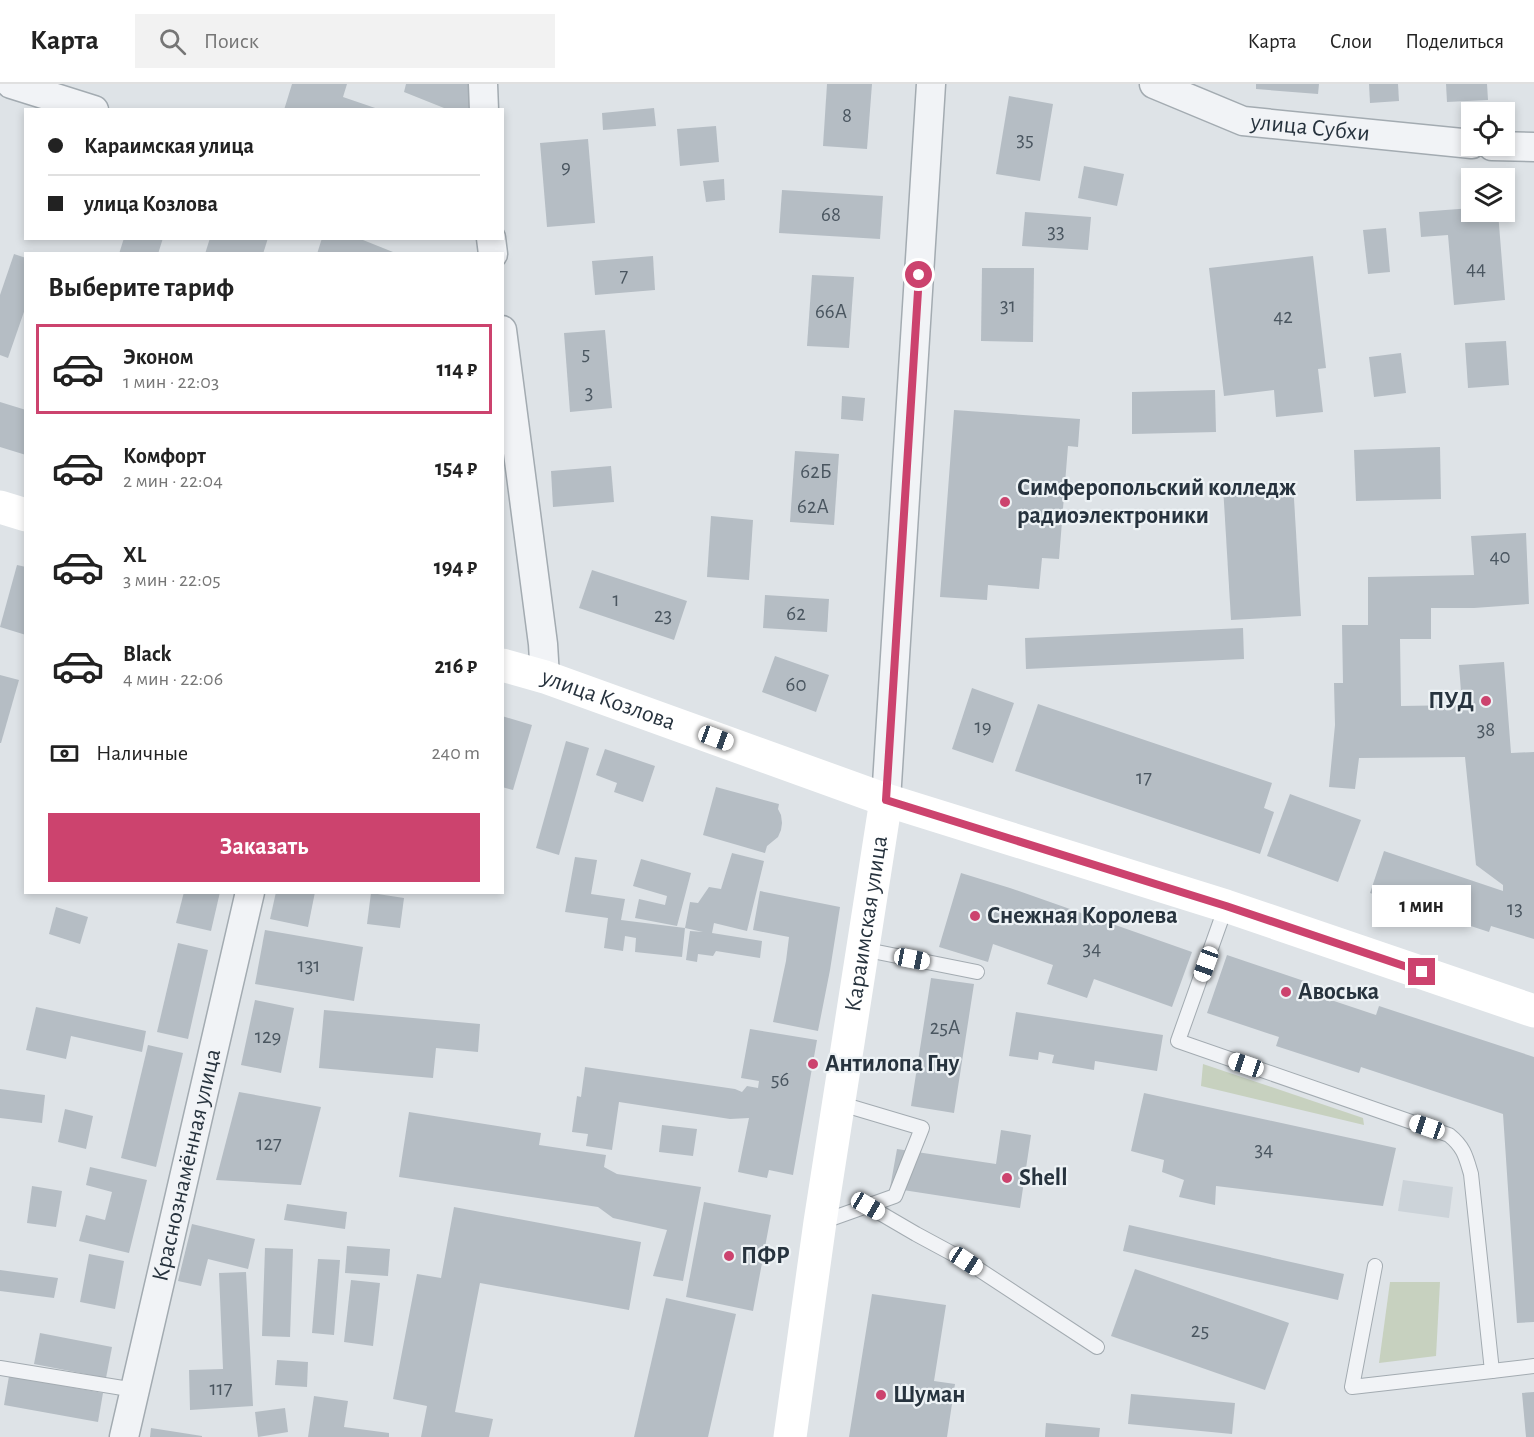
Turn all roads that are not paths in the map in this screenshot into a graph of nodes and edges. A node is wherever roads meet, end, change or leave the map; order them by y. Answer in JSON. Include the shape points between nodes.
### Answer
{"nodes":[{"id":1,"x":11,"y":84,"type":"edge"},
{"id":2,"x":483,"y":84,"type":"edge"},
{"id":3,"x":931,"y":84,"type":"edge"},
{"id":4,"x":1154,"y":84,"type":"edge"},
{"id":5,"x":88,"y":108,"type":"edge"},
{"id":6,"x":484,"y":108,"type":"edge"},
{"id":7,"x":1461,"y":143,"type":"edge"},
{"id":8,"x":1515,"y":147,"type":"edge"},
{"id":9,"x":1534,"y":147,"type":"edge"},
{"id":10,"x":504,"y":345,"type":"edge"},
{"id":11,"x":0,"y":507,"type":"edge"},
{"id":12,"x":24,"y":514,"type":"edge"},
{"id":13,"x":504,"y":665,"type":"edge"},
{"id":14,"x":545,"y":677,"type":"junction"},
{"id":15,"x":886,"y":800,"type":"junction"},
{"id":16,"x":250,"y":894,"type":"edge"},
{"id":17,"x":1226,"y":906,"type":"junction"},
{"id":18,"x":862,"y":949,"type":"junction"},
{"id":19,"x":977,"y":972,"type":"dead end"},
{"id":20,"x":1534,"y":1011,"type":"edge"},
{"id":21,"x":838,"y":1103,"type":"junction"},
{"id":22,"x":868,"y":1206,"type":"junction"},
{"id":23,"x":820,"y":1222,"type":"junction"},
{"id":24,"x":1375,"y":1266,"type":"dead end"},
{"id":25,"x":1097,"y":1347,"type":"dead end"},
{"id":26,"x":1534,"y":1366,"type":"edge"},
{"id":27,"x":0,"y":1368,"type":"edge"},
{"id":28,"x":1492,"y":1371,"type":"junction"},
{"id":29,"x":135,"y":1390,"type":"junction"},
{"id":30,"x":124,"y":1437,"type":"edge"},
{"id":31,"x":790,"y":1437,"type":"edge"}],
"edges":[{"from":1,"to":5,"type":"street"},
{"from":2,"to":6,"type":"street"},
{"from":3,"to":15,"type":"street","name":"Караимская улица"},
{"from":4,"to":7,"type":"street","name":"улица Субхи","via":[[1243,121]]},
{"from":8,"to":9,"type":"street"},
{"from":10,"to":14,"type":"street"},
{"from":11,"to":12,"type":"main road"},
{"from":13,"to":14,"type":"main road","name":"улица Козлова"},
{"from":14,"to":15,"type":"main road","name":"улица Козлова"},
{"from":15,"to":17,"type":"main road","name":"улица Козлова"},
{"from":15,"to":18,"type":"main road","name":"Караимская улица"},
{"from":16,"to":29,"type":"street","name":"Краснознамённая улица"},
{"from":17,"to":20,"type":"main road","name":"улица Козлова"},
{"from":17,"to":28,"type":"lane","via":[[1178,1041],[1449,1135],[1459,1143],[1471,1174]]},
{"from":18,"to":19,"type":"lane"},
{"from":18,"to":21,"type":"main road","name":"Караимская улица"},
{"from":21,"to":22,"type":"lane","via":[[922,1128],[895,1196]]},
{"from":21,"to":23,"type":"main road","name":"Караимская улица"},
{"from":22,"to":23,"type":"lane"},
{"from":22,"to":25,"type":"lane","via":[[966,1261]]},
{"from":23,"to":31,"type":"main road","name":"Караимская улица"},
{"from":24,"to":28,"type":"lane","via":[[1352,1387]]},
{"from":26,"to":28,"type":"lane"},
{"from":27,"to":29,"type":"lane"},
{"from":29,"to":30,"type":"street","name":"Краснознамённая улица"}]}
